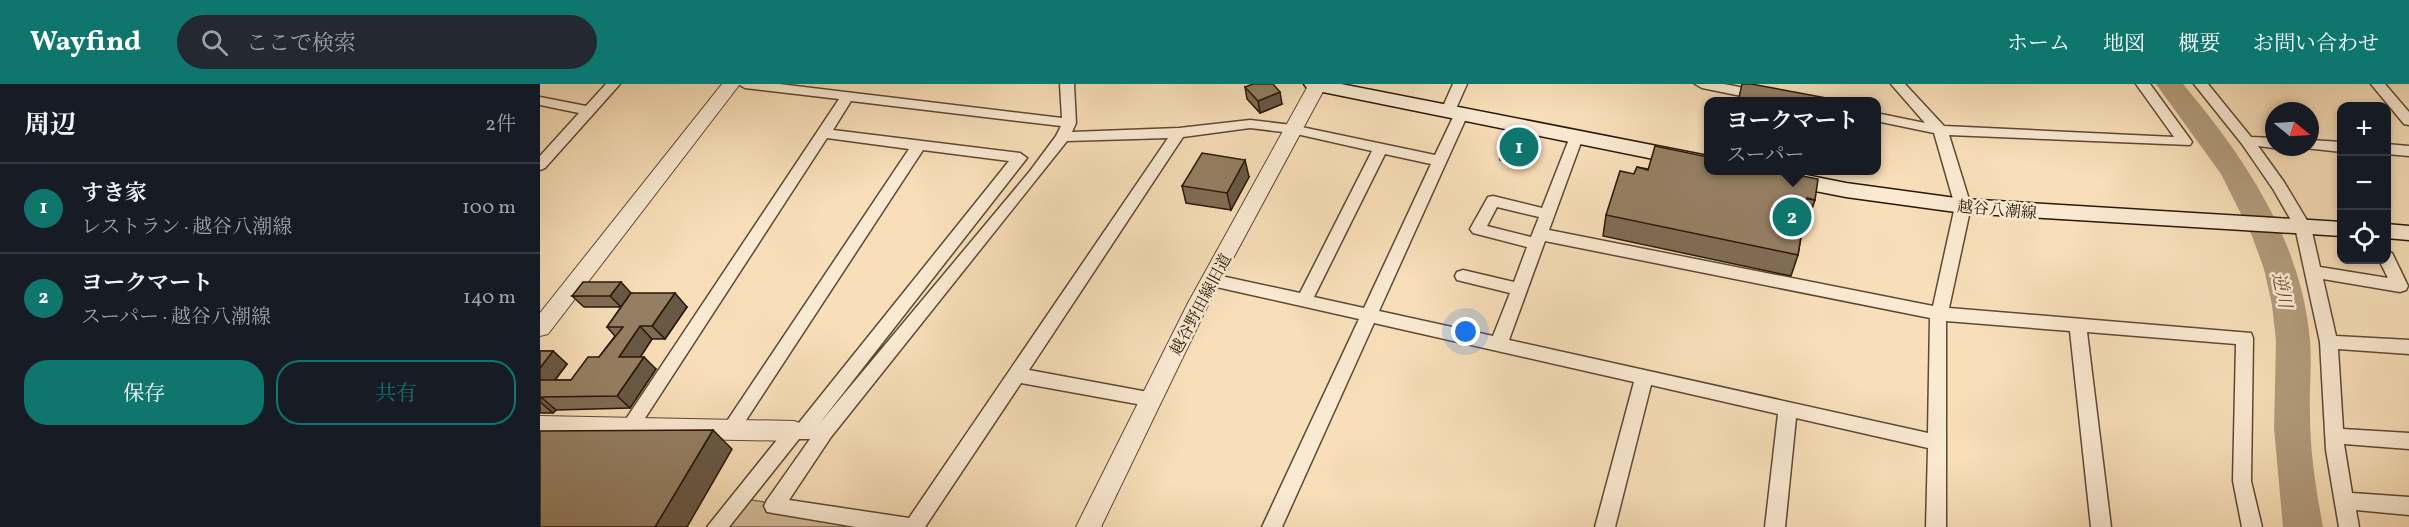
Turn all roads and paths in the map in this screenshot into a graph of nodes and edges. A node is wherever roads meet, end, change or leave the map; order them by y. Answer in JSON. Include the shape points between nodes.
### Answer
{"nodes":[{"id":1,"x":613,"y":84,"type":"edge"},
{"id":2,"x":731,"y":84,"type":"edge"},
{"id":3,"x":745,"y":84,"type":"edge"},
{"id":4,"x":1067,"y":84,"type":"edge"},
{"id":5,"x":1316,"y":84,"type":"edge"},
{"id":6,"x":1460,"y":84,"type":"edge"},
{"id":7,"x":1702,"y":84,"type":"edge"},
{"id":8,"x":1898,"y":84,"type":"edge"},
{"id":9,"x":2143,"y":84,"type":"edge"},
{"id":10,"x":2201,"y":84,"type":"edge"},
{"id":11,"x":2378,"y":84,"type":"edge"},
{"id":12,"x":1762,"y":90,"type":"edge"},
{"id":13,"x":847,"y":97,"type":"junction"},
{"id":14,"x":1782,"y":97,"type":"edge"},
{"id":15,"x":540,"y":101,"type":"edge"},
{"id":16,"x":589,"y":111,"type":"junction"},
{"id":17,"x":1454,"y":112,"type":"junction"},
{"id":18,"x":1881,"y":118,"type":"edge"},
{"id":19,"x":2409,"y":121,"type":"edge"},
{"id":20,"x":1292,"y":129,"type":"junction"},
{"id":21,"x":1066,"y":130,"type":"junction"},
{"id":22,"x":1940,"y":130,"type":"junction"},
{"id":23,"x":823,"y":133,"type":"junction"},
{"id":24,"x":1179,"y":133,"type":"junction"},
{"id":25,"x":1576,"y":137,"type":"junction"},
{"id":26,"x":2247,"y":141,"type":"junction"},
{"id":27,"x":2265,"y":142,"type":"edge"},
{"id":28,"x":919,"y":146,"type":"junction"},
{"id":29,"x":2319,"y":146,"type":"edge"},
{"id":30,"x":2337,"y":147,"type":"edge"},
{"id":31,"x":1380,"y":149,"type":"junction"},
{"id":32,"x":2391,"y":149,"type":"edge"},
{"id":33,"x":2409,"y":151,"type":"edge"},
{"id":34,"x":1439,"y":161,"type":"junction"},
{"id":35,"x":1704,"y":162,"type":"edge"},
{"id":36,"x":540,"y":165,"type":"edge"},
{"id":37,"x":1765,"y":175,"type":"edge"},
{"id":38,"x":1963,"y":206,"type":"junction"},
{"id":39,"x":1547,"y":214,"type":"junction"},
{"id":40,"x":2297,"y":226,"type":"junction"},
{"id":41,"x":2337,"y":229,"type":"edge"},
{"id":42,"x":2391,"y":231,"type":"edge"},
{"id":43,"x":2409,"y":233,"type":"edge"},
{"id":44,"x":1538,"y":239,"type":"junction"},
{"id":45,"x":2389,"y":264,"type":"edge"},
{"id":46,"x":2314,"y":272,"type":"junction"},
{"id":47,"x":1462,"y":276,"type":"dead end"},
{"id":48,"x":1212,"y":280,"type":"junction"},
{"id":49,"x":1519,"y":289,"type":"junction"},
{"id":50,"x":1304,"y":301,"type":"junction"},
{"id":51,"x":1939,"y":314,"type":"junction"},
{"id":52,"x":1369,"y":315,"type":"junction"},
{"id":53,"x":2079,"y":325,"type":"junction"},
{"id":54,"x":540,"y":328,"type":"edge"},
{"id":55,"x":2329,"y":342,"type":"junction"},
{"id":56,"x":1499,"y":344,"type":"junction"},
{"id":57,"x":2409,"y":347,"type":"edge"},
{"id":58,"x":1016,"y":375,"type":"junction"},
{"id":59,"x":1644,"y":377,"type":"junction"},
{"id":60,"x":1148,"y":399,"type":"junction"},
{"id":61,"x":1788,"y":409,"type":"junction"},
{"id":62,"x":540,"y":426,"type":"edge"},
{"id":63,"x":630,"y":427,"type":"junction"},
{"id":64,"x":731,"y":429,"type":"junction"},
{"id":65,"x":798,"y":432,"type":"junction"},
{"id":66,"x":825,"y":432,"type":"junction"},
{"id":67,"x":2335,"y":436,"type":"junction"},
{"id":68,"x":2409,"y":441,"type":"edge"},
{"id":69,"x":1935,"y":442,"type":"junction"},
{"id":70,"x":2344,"y":501,"type":"junction"},
{"id":71,"x":2409,"y":506,"type":"edge"},
{"id":72,"x":717,"y":527,"type":"edge"},
{"id":73,"x":1088,"y":527,"type":"edge"},
{"id":74,"x":1272,"y":527,"type":"edge"},
{"id":75,"x":1605,"y":527,"type":"edge"},
{"id":76,"x":1775,"y":527,"type":"edge"},
{"id":77,"x":1936,"y":527,"type":"edge"},
{"id":78,"x":2101,"y":527,"type":"edge"},
{"id":79,"x":2252,"y":527,"type":"edge"},
{"id":80,"x":2349,"y":527,"type":"edge"}],
"edges":[{"from":1,"to":16,"type":"street"},
{"from":2,"to":54,"type":"street"},
{"from":3,"to":13,"type":"street"},
{"from":4,"to":21,"type":"street"},
{"from":5,"to":17,"type":"main road"},
{"from":5,"to":20,"type":"street","name":"越谷野田線旧道"},
{"from":6,"to":17,"type":"street"},
{"from":7,"to":12,"type":"street"},
{"from":8,"to":22,"type":"street"},
{"from":9,"to":22,"type":"street","via":[[2185,142]]},
{"from":10,"to":26,"type":"street"},
{"from":11,"to":19,"type":"street"},
{"from":12,"to":14,"type":"street"},
{"from":13,"to":21,"type":"street"},
{"from":13,"to":23,"type":"street"},
{"from":15,"to":16,"type":"street"},
{"from":16,"to":36,"type":"street"},
{"from":17,"to":25,"type":"main road"},
{"from":17,"to":34,"type":"street"},
{"from":18,"to":22,"type":"street"},
{"from":20,"to":24,"type":"street","via":[[1250,124]]},
{"from":20,"to":31,"type":"street"},
{"from":20,"to":48,"type":"street","name":"越谷野田線旧道"},
{"from":21,"to":24,"type":"street"},
{"from":21,"to":66,"type":"street"},
{"from":22,"to":38,"type":"street"},
{"from":23,"to":28,"type":"street"},
{"from":23,"to":63,"type":"street"},
{"from":24,"to":58,"type":"street"},
{"from":25,"to":35,"type":"main road"},
{"from":25,"to":39,"type":"street"},
{"from":26,"to":27,"type":"street"},
{"from":26,"to":40,"type":"street","via":[[2279,186]]},
{"from":28,"to":64,"type":"street"},
{"from":28,"to":65,"type":"street","via":[[1020,158]]},
{"from":29,"to":30,"type":"street"},
{"from":31,"to":34,"type":"street"},
{"from":31,"to":50,"type":"street"},
{"from":32,"to":33,"type":"street"},
{"from":34,"to":52,"type":"street"},
{"from":37,"to":38,"type":"main road","name":"越谷八潮線"},
{"from":38,"to":40,"type":"main road","name":"越谷八潮線"},
{"from":38,"to":51,"type":"street"},
{"from":39,"to":44,"type":"street"},
{"from":39,"to":44,"type":"street","via":[[1493,201],[1479,229]]},
{"from":40,"to":41,"type":"main road"},
{"from":40,"to":46,"type":"street"},
{"from":42,"to":43,"type":"main road"},
{"from":44,"to":49,"type":"street"},
{"from":44,"to":51,"type":"street"},
{"from":45,"to":46,"type":"street","via":[[2400,286]]},
{"from":46,"to":55,"type":"street"},
{"from":47,"to":49,"type":"street"},
{"from":48,"to":50,"type":"street"},
{"from":48,"to":60,"type":"street","name":"越谷野田線旧道"},
{"from":49,"to":56,"type":"street"},
{"from":50,"to":52,"type":"street"},
{"from":51,"to":53,"type":"street"},
{"from":51,"to":69,"type":"street"},
{"from":52,"to":56,"type":"street"},
{"from":52,"to":74,"type":"street"},
{"from":53,"to":78,"type":"street"},
{"from":53,"to":79,"type":"street","via":[[2245,338],[2242,481]]},
{"from":55,"to":57,"type":"street"},
{"from":55,"to":67,"type":"street"},
{"from":56,"to":59,"type":"street"},
{"from":58,"to":60,"type":"street"},
{"from":58,"to":66,"type":"street","via":[[914,527],[774,506]]},
{"from":59,"to":61,"type":"street"},
{"from":59,"to":75,"type":"street"},
{"from":60,"to":73,"type":"street","name":"越谷野田線旧道"},
{"from":61,"to":69,"type":"street"},
{"from":61,"to":76,"type":"street"},
{"from":62,"to":63,"type":"street"},
{"from":63,"to":64,"type":"street"},
{"from":64,"to":65,"type":"street"},
{"from":65,"to":66,"type":"street"},
{"from":65,"to":72,"type":"street"},
{"from":67,"to":68,"type":"street"},
{"from":67,"to":70,"type":"street"},
{"from":69,"to":77,"type":"street"},
{"from":70,"to":71,"type":"street"},
{"from":70,"to":80,"type":"street"}]}
